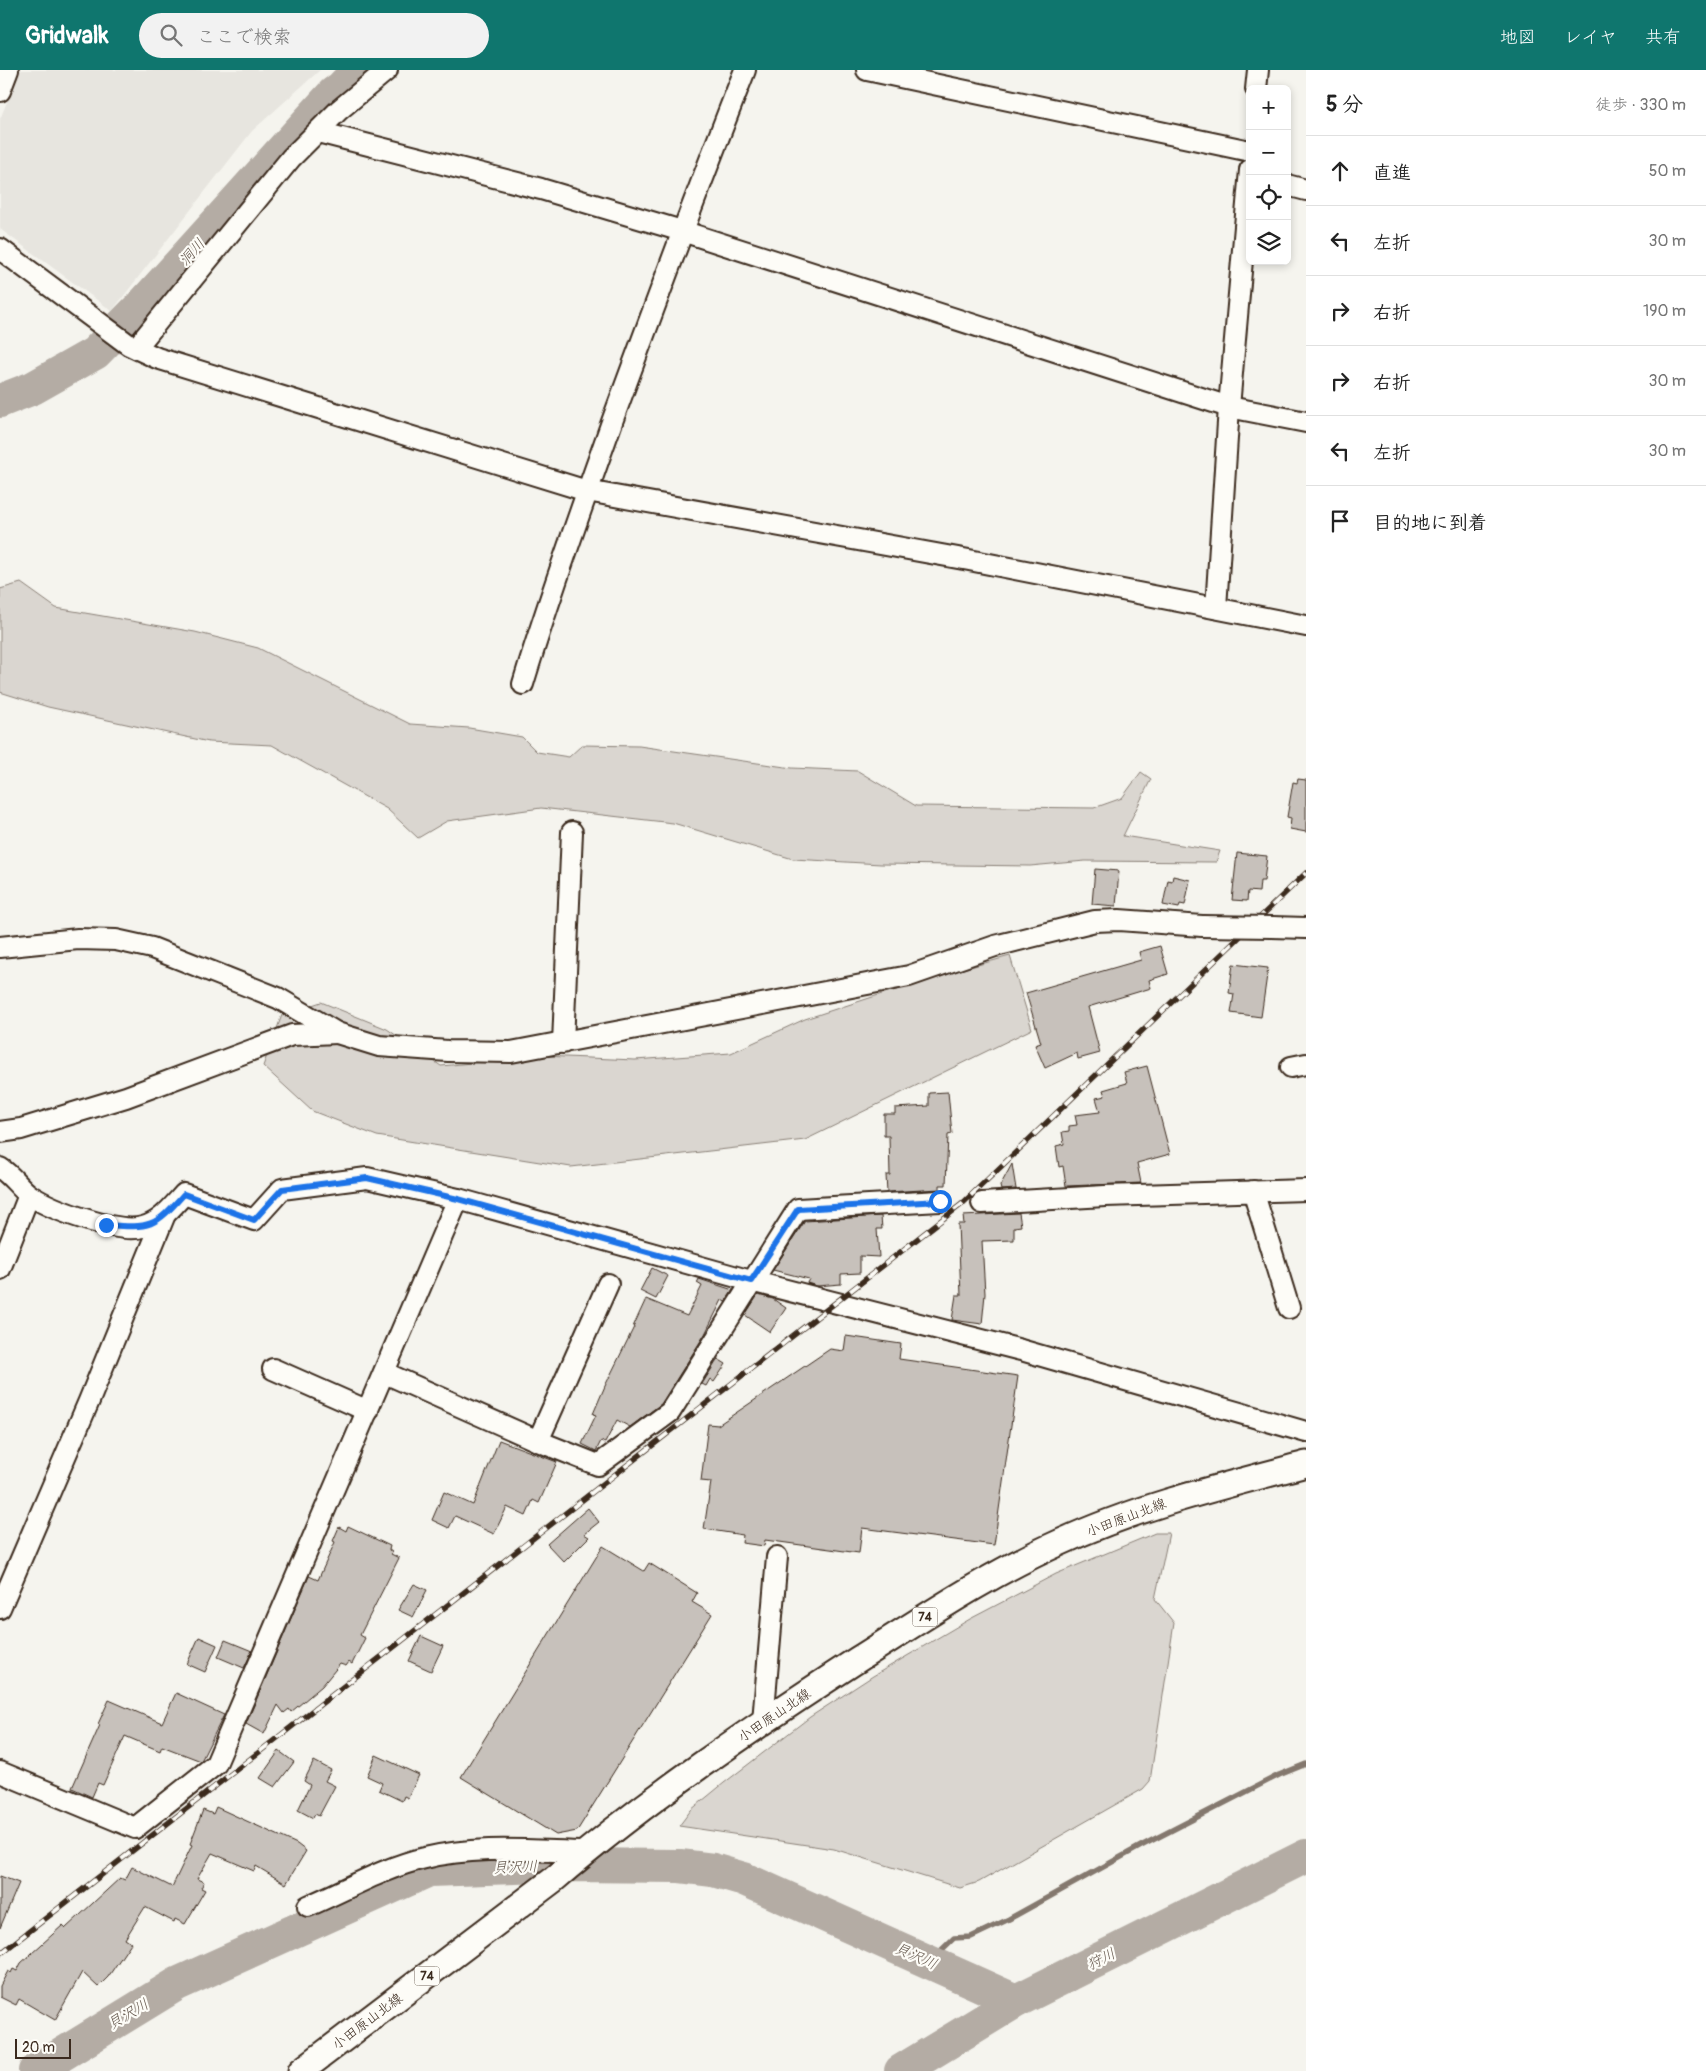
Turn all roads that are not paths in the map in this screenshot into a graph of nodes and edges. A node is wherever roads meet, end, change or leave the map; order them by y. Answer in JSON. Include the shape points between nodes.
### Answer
{"nodes":[{"id":1,"x":8,"y":70,"type":"edge"},
{"id":2,"x":387,"y":70,"type":"edge"},
{"id":3,"x":745,"y":70,"type":"edge"},
{"id":4,"x":867,"y":70,"type":"edge"},
{"id":5,"x":1258,"y":70,"type":"edge"},
{"id":6,"x":1256,"y":85,"type":"edge"},
{"id":7,"x":0,"y":91,"type":"edge"},
{"id":8,"x":318,"y":132,"type":"junction"},
{"id":9,"x":1246,"y":149,"type":"edge"},
{"id":10,"x":1291,"y":186,"type":"edge"},
{"id":11,"x":1306,"y":190,"type":"edge"},
{"id":12,"x":1246,"y":220,"type":"edge"},
{"id":13,"x":682,"y":231,"type":"junction"},
{"id":14,"x":0,"y":248,"type":"edge"},
{"id":15,"x":132,"y":346,"type":"junction"},
{"id":16,"x":1229,"y":407,"type":"junction"},
{"id":17,"x":1306,"y":422,"type":"edge"},
{"id":18,"x":587,"y":491,"type":"junction"},
{"id":19,"x":1216,"y":608,"type":"junction"},
{"id":20,"x":1306,"y":626,"type":"edge"},
{"id":21,"x":523,"y":684,"type":"dead end"},
{"id":22,"x":572,"y":832,"type":"dead end"},
{"id":23,"x":1306,"y":928,"type":"edge"},
{"id":24,"x":0,"y":947,"type":"edge"},
{"id":25,"x":337,"y":1033,"type":"junction"},
{"id":26,"x":563,"y":1043,"type":"junction"},
{"id":27,"x":0,"y":1132,"type":"edge"},
{"id":28,"x":0,"y":1168,"type":"edge"},
{"id":29,"x":1306,"y":1190,"type":"edge"},
{"id":30,"x":1254,"y":1191,"type":"junction"},
{"id":31,"x":29,"y":1195,"type":"junction"},
{"id":32,"x":458,"y":1199,"type":"junction"},
{"id":33,"x":940,"y":1201,"type":"dead end"},
{"id":34,"x":982,"y":1203,"type":"dead end"},
{"id":35,"x":164,"y":1217,"type":"junction"},
{"id":36,"x":0,"y":1269,"type":"edge"},
{"id":37,"x":751,"y":1281,"type":"junction"},
{"id":38,"x":608,"y":1284,"type":"dead end"},
{"id":39,"x":1289,"y":1308,"type":"dead end"},
{"id":40,"x":273,"y":1369,"type":"dead end"},
{"id":41,"x":385,"y":1374,"type":"junction"},
{"id":42,"x":368,"y":1412,"type":"junction"},
{"id":43,"x":1306,"y":1432,"type":"edge"},
{"id":44,"x":538,"y":1441,"type":"junction"},
{"id":45,"x":1306,"y":1464,"type":"edge"},
{"id":46,"x":777,"y":1557,"type":"dead end"},
{"id":47,"x":0,"y":1608,"type":"edge"},
{"id":48,"x":763,"y":1721,"type":"junction"},
{"id":49,"x":0,"y":1772,"type":"edge"},
{"id":50,"x":586,"y":1852,"type":"junction"},
{"id":51,"x":308,"y":1906,"type":"dead end"},
{"id":52,"x":301,"y":2071,"type":"edge"}],
"edges":[{"from":1,"to":7,"type":"street"},
{"from":2,"to":8,"type":"street"},
{"from":3,"to":13,"type":"street"},
{"from":4,"to":9,"type":"street"},
{"from":5,"to":6,"type":"street"},
{"from":8,"to":13,"type":"street","via":[[541,189]]},
{"from":8,"to":15,"type":"street","via":[[291,158],[152,331]]},
{"from":10,"to":11,"type":"street"},
{"from":12,"to":16,"type":"street"},
{"from":13,"to":16,"type":"street"},
{"from":13,"to":18,"type":"street"},
{"from":14,"to":15,"type":"street"},
{"from":15,"to":18,"type":"street","via":[[157,358],[243,386]]},
{"from":16,"to":17,"type":"street"},
{"from":16,"to":19,"type":"street"},
{"from":18,"to":19,"type":"street"},
{"from":18,"to":21,"type":"street"},
{"from":19,"to":20,"type":"street"},
{"from":22,"to":26,"type":"street"},
{"from":23,"to":26,"type":"street","bridge":true,"via":[[1095,921],[995,946],[909,976]]},
{"from":24,"to":25,"type":"street","via":[[78,939],[116,940],[152,948],[278,998]]},
{"from":25,"to":26,"type":"street","via":[[379,1046],[448,1051],[510,1052]]},
{"from":25,"to":27,"type":"street","via":[[292,1035],[126,1097],[21,1129]]},
{"from":28,"to":31,"type":"street","via":[[12,1175]]},
{"from":29,"to":30,"type":"street"},
{"from":30,"to":34,"type":"street"},
{"from":30,"to":39,"type":"street"},
{"from":31,"to":35,"type":"street","via":[[73,1215],[106,1225],[142,1228]]},
{"from":31,"to":36,"type":"street"},
{"from":32,"to":35,"type":"street","via":[[367,1178],[282,1189],[254,1220],[184,1194]]},
{"from":32,"to":37,"type":"street"},
{"from":32,"to":41,"type":"street"},
{"from":33,"to":37,"type":"street","via":[[798,1209]]},
{"from":35,"to":47,"type":"street"},
{"from":37,"to":43,"type":"street","via":[[1021,1350]]},
{"from":37,"to":44,"type":"street","via":[[670,1412],[598,1465]]},
{"from":38,"to":44,"type":"street"},
{"from":40,"to":42,"type":"street"},
{"from":41,"to":42,"type":"street"},
{"from":41,"to":44,"type":"street"},
{"from":42,"to":49,"type":"street","via":[[216,1764],[136,1828]]},
{"from":45,"to":48,"type":"main road","name":"小田原山北線","number":"74","via":[[1159,1503],[1062,1541],[981,1581]]},
{"from":46,"to":48,"type":"street"},
{"from":48,"to":50,"type":"main road","name":"小田原山北線","number":"74"},
{"from":50,"to":51,"type":"street","via":[[476,1852],[425,1858]]},
{"from":50,"to":52,"type":"main road","name":"小田原山北線","number":"74"}]}
